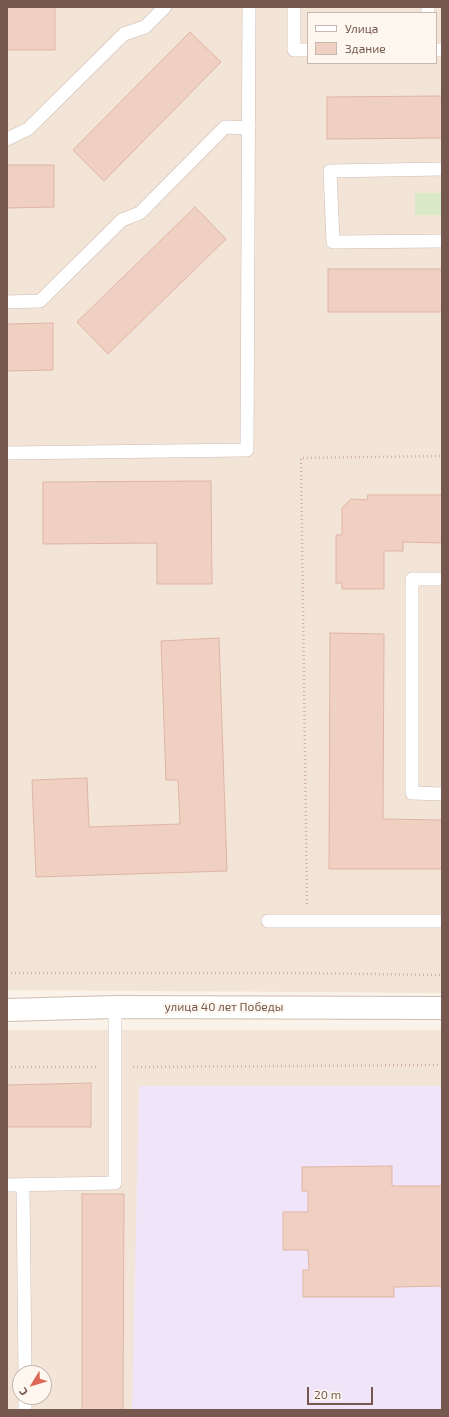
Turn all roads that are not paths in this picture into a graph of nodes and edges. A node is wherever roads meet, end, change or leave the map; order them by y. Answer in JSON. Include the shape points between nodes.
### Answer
{"nodes":[{"id":1,"x":165,"y":7,"type":"edge"},
{"id":2,"x":249,"y":7,"type":"edge"},
{"id":3,"x":294,"y":7,"type":"edge"},
{"id":4,"x":307,"y":50,"type":"edge"},
{"id":5,"x":249,"y":128,"type":"junction"},
{"id":6,"x":7,"y":139,"type":"edge"},
{"id":7,"x":442,"y":169,"type":"edge"},
{"id":8,"x":442,"y":241,"type":"edge"},
{"id":9,"x":7,"y":302,"type":"edge"},
{"id":10,"x":7,"y":453,"type":"edge"},
{"id":11,"x":442,"y":579,"type":"edge"},
{"id":12,"x":442,"y":794,"type":"edge"},
{"id":13,"x":268,"y":921,"type":"dead end"},
{"id":14,"x":442,"y":921,"type":"edge"},
{"id":15,"x":115,"y":1007,"type":"junction"},
{"id":16,"x":442,"y":1008,"type":"edge"},
{"id":17,"x":7,"y":1010,"type":"edge"},
{"id":18,"x":7,"y":1185,"type":"edge"},
{"id":19,"x":23,"y":1185,"type":"junction"},
{"id":20,"x":25,"y":1365,"type":"edge"}],
"edges":[{"from":1,"to":6,"type":"lane","via":[[145,27],[124,34],[28,129]]},
{"from":2,"to":5,"type":"lane"},
{"from":3,"to":4,"type":"lane","via":[[294,50]]},
{"from":5,"to":9,"type":"lane","via":[[225,127],[140,214],[122,220],[40,301]]},
{"from":5,"to":10,"type":"lane","via":[[247,450]]},
{"from":7,"to":8,"type":"lane","via":[[330,171],[333,242]]},
{"from":11,"to":12,"type":"lane","via":[[412,579],[412,794]]},
{"from":13,"to":14,"type":"lane"},
{"from":15,"to":16,"type":"street","name":"улица 40 лет Победы"},
{"from":15,"to":17,"type":"street","name":"улица 40 лет Победы"},
{"from":15,"to":19,"type":"lane","via":[[115,1183]]},
{"from":18,"to":19,"type":"lane"},
{"from":19,"to":20,"type":"lane"}]}
